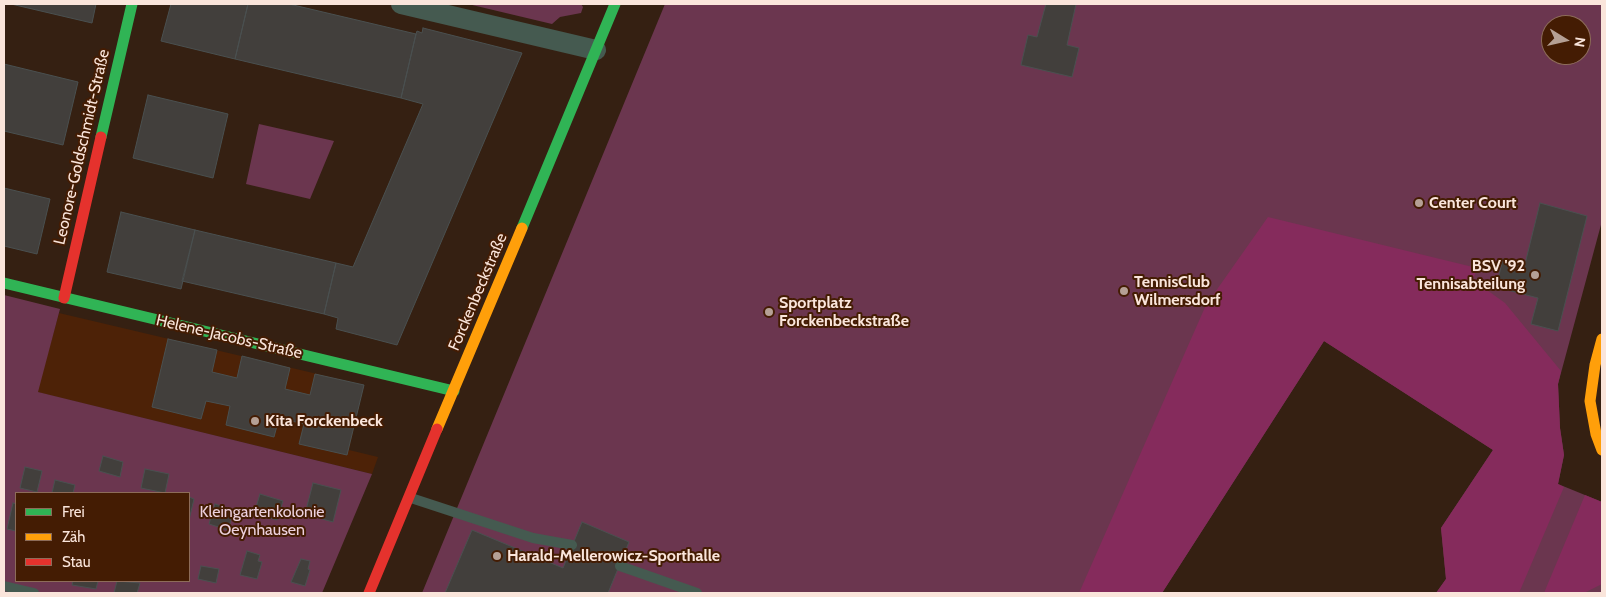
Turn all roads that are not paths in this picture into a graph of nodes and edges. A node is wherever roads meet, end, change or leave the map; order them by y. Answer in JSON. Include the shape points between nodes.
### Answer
{"nodes":[{"id":1,"x":132,"y":4,"type":"edge"},
{"id":2,"x":401,"y":4,"type":"edge"},
{"id":3,"x":615,"y":4,"type":"edge"},
{"id":4,"x":596,"y":50,"type":"junction"},
{"id":5,"x":4,"y":283,"type":"edge"},
{"id":6,"x":64,"y":298,"type":"junction"},
{"id":7,"x":1602,"y":339,"type":"edge"},
{"id":8,"x":454,"y":391,"type":"junction"},
{"id":9,"x":1602,"y":450,"type":"edge"},
{"id":10,"x":410,"y":497,"type":"junction"},
{"id":11,"x":572,"y":545,"type":"dead end"},
{"id":12,"x":620,"y":566,"type":"dead end"},
{"id":13,"x":4,"y":586,"type":"edge"},
{"id":14,"x":34,"y":593,"type":"edge"},
{"id":15,"x":370,"y":593,"type":"edge"},
{"id":16,"x":697,"y":593,"type":"edge"}],
"edges":[{"from":1,"to":6,"type":"street","name":"Leonore-Goldschmidt-Straße"},
{"from":2,"to":4,"type":"street"},
{"from":3,"to":4,"type":"street","name":"Forckenbeckstraße"},
{"from":4,"to":8,"type":"street","name":"Forckenbeckstraße"},
{"from":5,"to":6,"type":"street","name":"Helene-Jacobs-Straße"},
{"from":6,"to":8,"type":"street","name":"Helene-Jacobs-Straße"},
{"from":7,"to":9,"type":"street","via":[[1590,401]]},
{"from":8,"to":10,"type":"street","name":"Forckenbeckstraße"},
{"from":10,"to":11,"type":"lane","via":[[533,538]]},
{"from":10,"to":15,"type":"street","name":"Forckenbeckstraße"},
{"from":12,"to":16,"type":"lane"},
{"from":13,"to":14,"type":"lane"}]}
